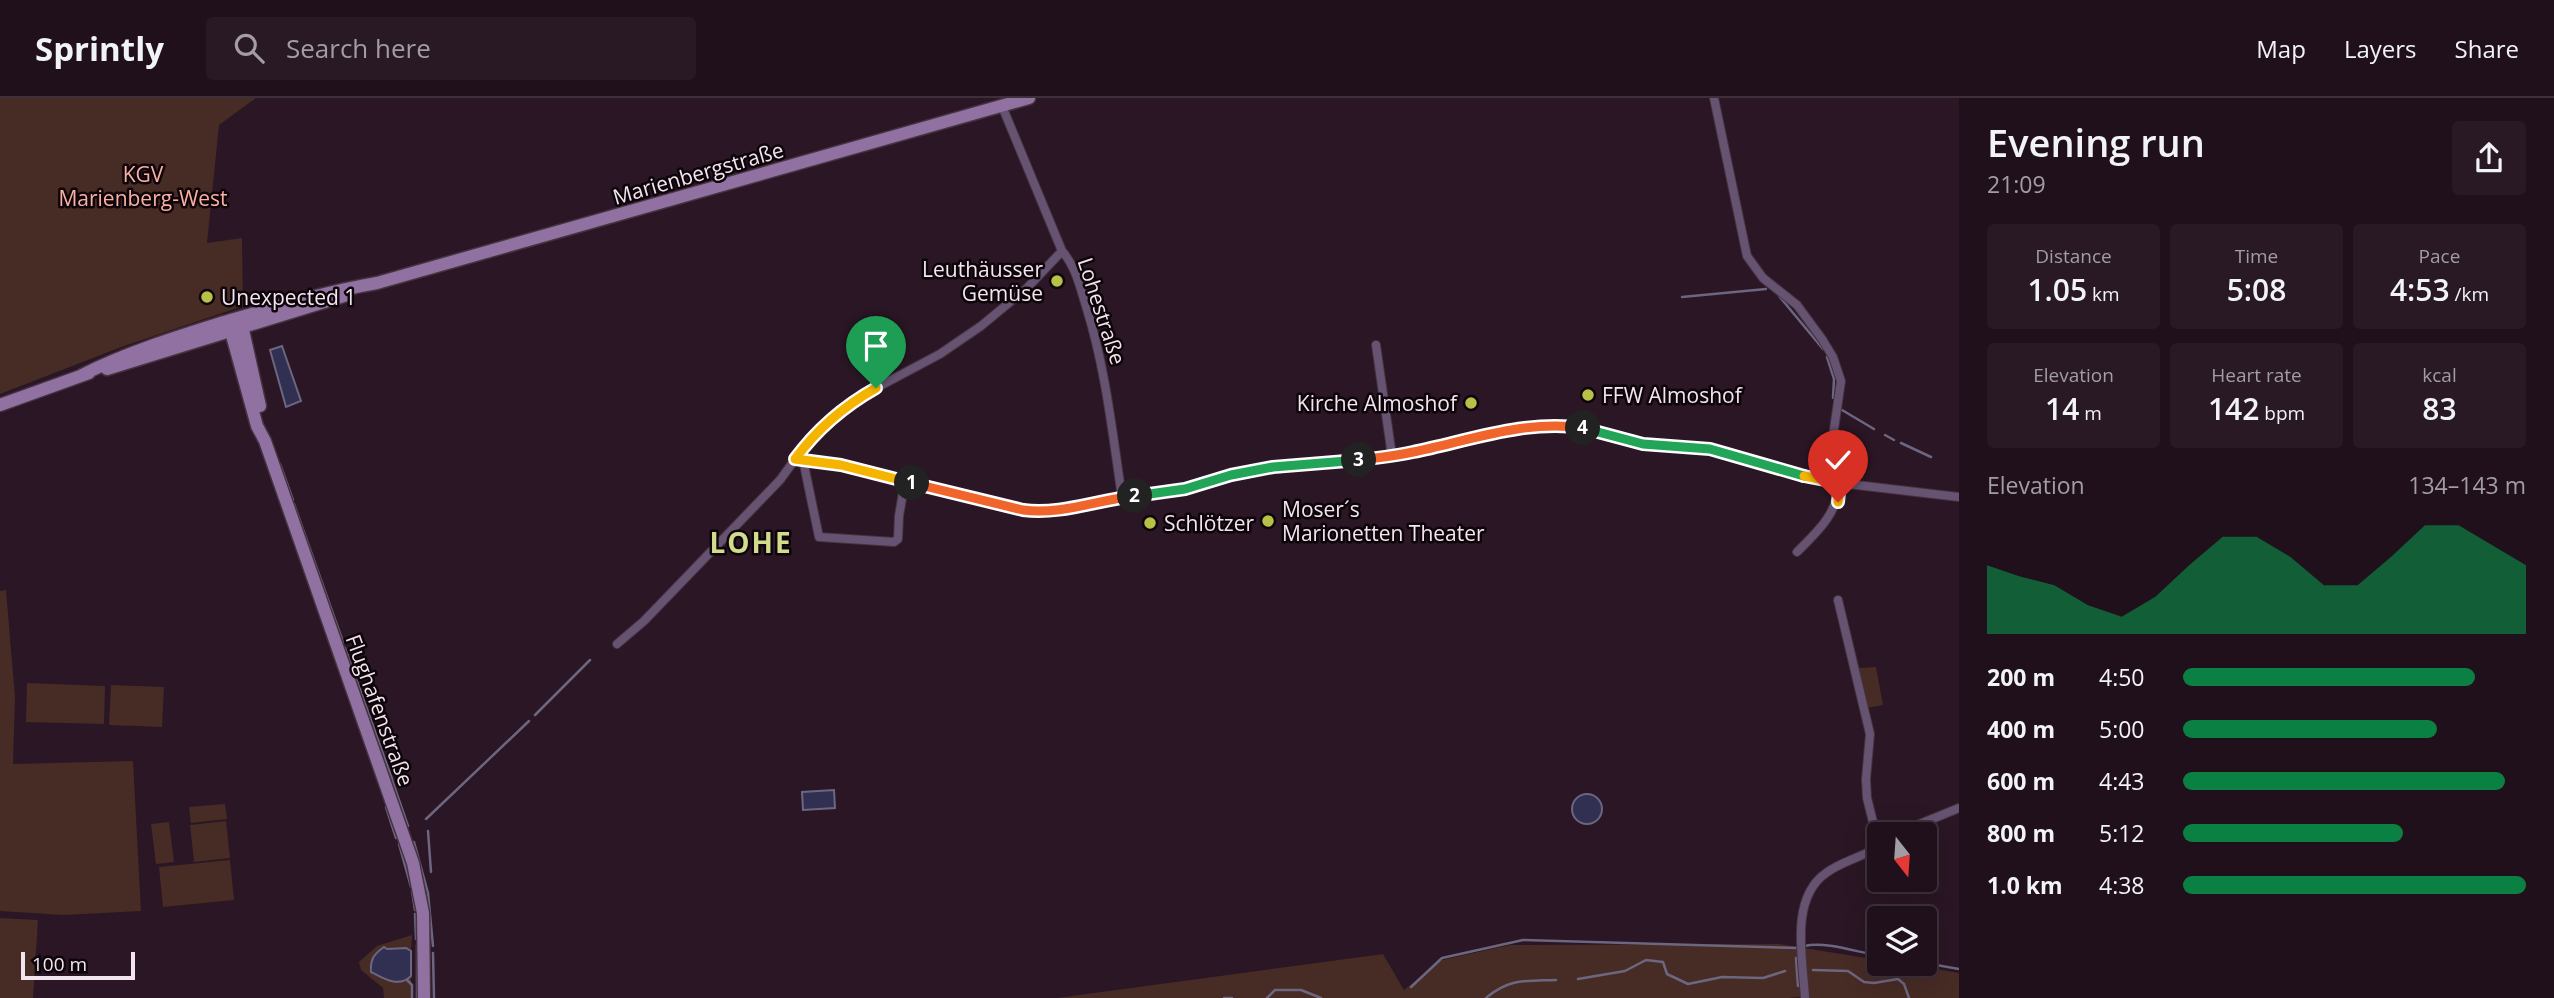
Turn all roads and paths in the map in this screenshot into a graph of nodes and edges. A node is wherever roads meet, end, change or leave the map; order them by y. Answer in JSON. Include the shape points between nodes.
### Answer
{"nodes":[{"id":1,"x":1029,"y":98,"type":"edge"},
{"id":2,"x":1714,"y":98,"type":"edge"},
{"id":3,"x":1002,"y":106,"type":"junction"},
{"id":4,"x":1062,"y":251,"type":"junction"},
{"id":5,"x":236,"y":325,"type":"junction"},
{"id":6,"x":1376,"y":345,"type":"dead end"},
{"id":7,"x":0,"y":405,"type":"edge"},
{"id":8,"x":1392,"y":456,"type":"junction"},
{"id":9,"x":799,"y":459,"type":"junction"},
{"id":10,"x":905,"y":481,"type":"junction"},
{"id":11,"x":1836,"y":483,"type":"junction"},
{"id":12,"x":1122,"y":497,"type":"junction"},
{"id":13,"x":1959,"y":497,"type":"edge"},
{"id":14,"x":1797,"y":552,"type":"dead end"},
{"id":15,"x":1839,"y":600,"type":"dead end"},
{"id":16,"x":617,"y":644,"type":"dead end"},
{"id":17,"x":1959,"y":808,"type":"edge"},
{"id":18,"x":1873,"y":822,"type":"edge"},
{"id":19,"x":1925,"y":822,"type":"edge"},
{"id":20,"x":1867,"y":852,"type":"edge"},
{"id":21,"x":424,"y":998,"type":"edge"},
{"id":22,"x":1805,"y":998,"type":"edge"}],
"edges":[{"from":1,"to":3,"type":"main road","name":"Marienbergstraße"},
{"from":2,"to":11,"type":"street","via":[[1746,256],[1763,278],[1797,305],[1833,357],[1841,382],[1832,443]]},
{"from":3,"to":4,"type":"street","name":"Lohestraße"},
{"from":3,"to":5,"type":"main road","name":"Marienbergstraße"},
{"from":4,"to":9,"type":"street","via":[[981,327],[849,405],[821,429]]},
{"from":4,"to":12,"type":"street","name":"Lohestraße","via":[[1075,272],[1102,362]]},
{"from":5,"to":7,"type":"main road","name":"Marienbergstraße"},
{"from":5,"to":21,"type":"main road","name":"Flughafenstraße","via":[[257,426],[413,863],[422,913]]},
{"from":6,"to":8,"type":"street"},
{"from":8,"to":11,"type":"street","via":[[1557,425],[1592,429],[1643,444],[1710,449]]},
{"from":8,"to":12,"type":"street","via":[[1273,467],[1185,489]]},
{"from":9,"to":10,"type":"street"},
{"from":9,"to":10,"type":"street","via":[[819,537],[898,540]]},
{"from":9,"to":16,"type":"street"},
{"from":10,"to":12,"type":"street","via":[[1041,512]]},
{"from":11,"to":13,"type":"street"},
{"from":11,"to":14,"type":"street","via":[[1838,502]]},
{"from":15,"to":18,"type":"street","via":[[1870,734],[1866,779]]},
{"from":17,"to":19,"type":"street"},
{"from":20,"to":22,"type":"street","via":[[1824,874],[1808,895],[1802,945]]}]}
